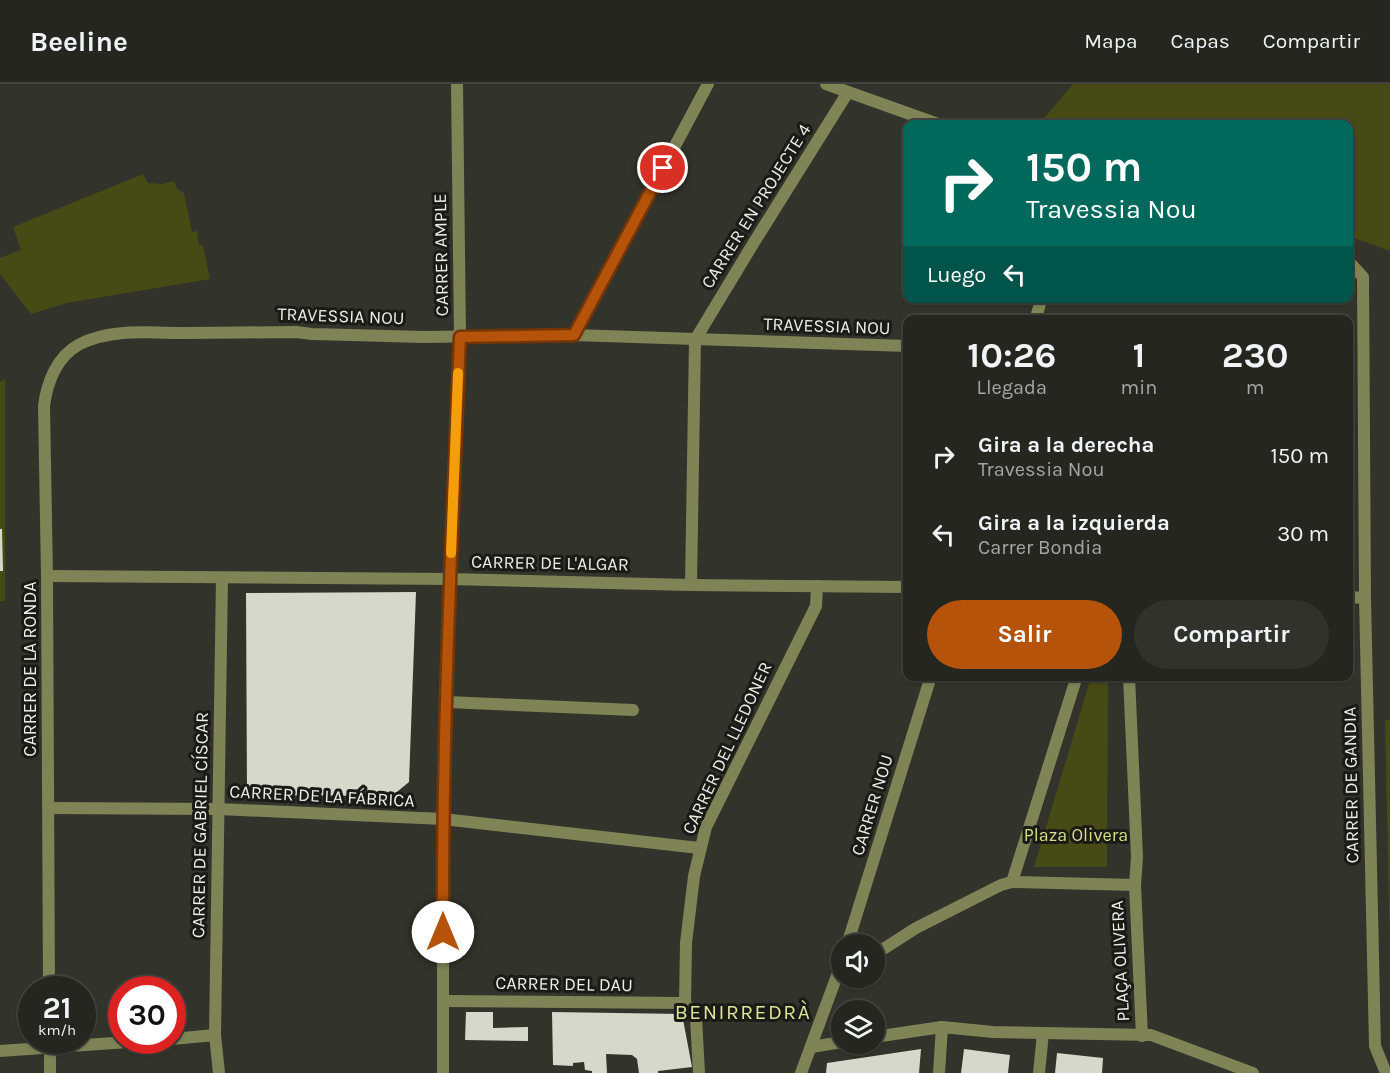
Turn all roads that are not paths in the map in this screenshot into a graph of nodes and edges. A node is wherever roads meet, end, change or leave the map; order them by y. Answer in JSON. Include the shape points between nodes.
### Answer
{"nodes":[{"id":1,"x":457,"y":84,"type":"edge"},
{"id":2,"x":708,"y":84,"type":"edge"},
{"id":3,"x":826,"y":84,"type":"edge"},
{"id":4,"x":848,"y":92,"type":"junction"},
{"id":5,"x":927,"y":120,"type":"edge"},
{"id":6,"x":1353,"y":266,"type":"edge"},
{"id":7,"x":574,"y":335,"type":"junction"},
{"id":8,"x":460,"y":337,"type":"junction"},
{"id":9,"x":695,"y":340,"type":"junction"},
{"id":10,"x":903,"y":346,"type":"edge"},
{"id":11,"x":67,"y":354,"type":"joint"},
{"id":12,"x":47,"y":576,"type":"junction"},
{"id":13,"x":222,"y":578,"type":"junction"},
{"id":14,"x":450,"y":579,"type":"junction"},
{"id":15,"x":691,"y":585,"type":"junction"},
{"id":16,"x":817,"y":586,"type":"junction"},
{"id":17,"x":903,"y":587,"type":"edge"},
{"id":18,"x":1353,"y":597,"type":"edge"},
{"id":19,"x":1365,"y":598,"type":"junction"},
{"id":20,"x":929,"y":681,"type":"edge"},
{"id":21,"x":1075,"y":681,"type":"edge"},
{"id":22,"x":1129,"y":681,"type":"edge"},
{"id":23,"x":447,"y":702,"type":"junction"},
{"id":24,"x":633,"y":710,"type":"dead end"},
{"id":25,"x":49,"y":808,"type":"junction"},
{"id":26,"x":219,"y":809,"type":"junction"},
{"id":27,"x":443,"y":819,"type":"junction"},
{"id":28,"x":699,"y":848,"type":"junction"},
{"id":29,"x":1012,"y":882,"type":"junction"},
{"id":30,"x":1135,"y":885,"type":"junction"},
{"id":31,"x":850,"y":934,"type":"edge"},
{"id":32,"x":885,"y":948,"type":"edge"},
{"id":33,"x":49,"y":976,"type":"edge"},
{"id":34,"x":835,"y":988,"type":"edge"},
{"id":35,"x":443,"y":1001,"type":"junction"},
{"id":36,"x":685,"y":1003,"type":"junction"},
{"id":37,"x":942,"y":1028,"type":"junction"},
{"id":38,"x":1043,"y":1033,"type":"junction"},
{"id":39,"x":215,"y":1035,"type":"junction"},
{"id":40,"x":885,"y":1036,"type":"edge"},
{"id":41,"x":1142,"y":1036,"type":"junction"},
{"id":42,"x":186,"y":1038,"type":"edge"},
{"id":43,"x":831,"y":1044,"type":"edge"},
{"id":44,"x":811,"y":1047,"type":"junction"},
{"id":45,"x":18,"y":1049,"type":"edge"},
{"id":46,"x":0,"y":1051,"type":"edge"},
{"id":47,"x":50,"y":1054,"type":"edge"},
{"id":48,"x":1228,"y":1069,"type":"edge"},
{"id":49,"x":50,"y":1073,"type":"edge"},
{"id":50,"x":219,"y":1073,"type":"edge"},
{"id":51,"x":443,"y":1073,"type":"edge"},
{"id":52,"x":699,"y":1073,"type":"edge"},
{"id":53,"x":801,"y":1073,"type":"edge"},
{"id":54,"x":939,"y":1073,"type":"edge"},
{"id":55,"x":1039,"y":1073,"type":"edge"},
{"id":56,"x":1253,"y":1073,"type":"edge"},
{"id":57,"x":1386,"y":1073,"type":"edge"}],
"edges":[{"from":1,"to":8,"type":"street","name":"CARRER AMPLE"},
{"from":2,"to":7,"type":"street"},
{"from":3,"to":4,"type":"street"},
{"from":4,"to":5,"type":"street"},
{"from":4,"to":9,"type":"street","name":"CARRER EN PROJECTE 4"},
{"from":6,"to":19,"type":"street","name":"CARRER DE GANDIA","via":[[1363,277]]},
{"from":7,"to":8,"type":"street","name":"TRAVESSIA NOU"},
{"from":7,"to":9,"type":"street","name":"TRAVESSIA NOU"},
{"from":8,"to":11,"type":"street","name":"TRAVESSIA NOU","via":[[296,332],[126,333],[91,340]]},
{"from":8,"to":14,"type":"street","name":"CARRER AMPLE"},
{"from":9,"to":10,"type":"street","name":"TRAVESSIA NOU"},
{"from":9,"to":15,"type":"street"},
{"from":11,"to":12,"type":"street","name":"CARRER DE LA RONDA","via":[[48,383],[44,406]]},
{"from":12,"to":13,"type":"street","name":"CARRER DE L'ALGAR"},
{"from":12,"to":25,"type":"street","name":"CARRER DE LA RONDA"},
{"from":13,"to":14,"type":"street","name":"CARRER DE L'ALGAR"},
{"from":13,"to":26,"type":"street","name":"CARRER DE GABRIEL CÍSCAR"},
{"from":14,"to":15,"type":"street","name":"CARRER DE L'ALGAR"},
{"from":14,"to":23,"type":"street","name":"CARRER AMPLE"},
{"from":15,"to":16,"type":"street","name":"CARRER DE L'ALGAR"},
{"from":16,"to":17,"type":"street","name":"CARRER DE L'ALGAR"},
{"from":16,"to":28,"type":"street","name":"CARRER DEL LLEDONER","via":[[816,606],[706,826]]},
{"from":18,"to":19,"type":"street"},
{"from":19,"to":57,"type":"street","name":"CARRER DE GANDIA","via":[[1376,1046]]},
{"from":20,"to":31,"type":"street","name":"CARRER NOU"},
{"from":21,"to":29,"type":"street"},
{"from":22,"to":30,"type":"street","name":"PLAÇA OLIVERA"},
{"from":23,"to":24,"type":"street"},
{"from":23,"to":27,"type":"street","name":"CARRER AMPLE"},
{"from":25,"to":26,"type":"street","name":"CARRER DE LA FÁBRICA"},
{"from":25,"to":33,"type":"street","name":"CARRER DE LA RONDA"},
{"from":26,"to":27,"type":"street","name":"CARRER DE LA FÁBRICA"},
{"from":26,"to":39,"type":"street","name":"CARRER DE GABRIEL CÍSCAR"},
{"from":27,"to":28,"type":"street","name":"CARRER DE LA FÁBRICA"},
{"from":27,"to":35,"type":"street","name":"CARRER AMPLE"},
{"from":28,"to":36,"type":"street","name":"CARRER DEL LLEDONER","via":[[686,942]]},
{"from":29,"to":30,"type":"street","name":"PLAÇA OLIVERA"},
{"from":29,"to":32,"type":"street","via":[[916,928]]},
{"from":30,"to":41,"type":"street","name":"PLAÇA OLIVERA"},
{"from":34,"to":44,"type":"street"},
{"from":35,"to":36,"type":"street","name":"CARRER DEL DAU"},
{"from":35,"to":51,"type":"street","name":"CARRER AMPLE"},
{"from":36,"to":52,"type":"street","via":[[696,1018]]},
{"from":37,"to":38,"type":"street"},
{"from":37,"to":40,"type":"street"},
{"from":37,"to":54,"type":"street"},
{"from":38,"to":41,"type":"street"},
{"from":38,"to":55,"type":"street"},
{"from":39,"to":42,"type":"street"},
{"from":39,"to":50,"type":"street","name":"CARRER DE GABRIEL CÍSCAR"},
{"from":41,"to":48,"type":"street","via":[[1151,1035]]},
{"from":43,"to":44,"type":"street"},
{"from":44,"to":53,"type":"street"},
{"from":45,"to":46,"type":"street"},
{"from":47,"to":49,"type":"street"},
{"from":48,"to":56,"type":"street"}]}
